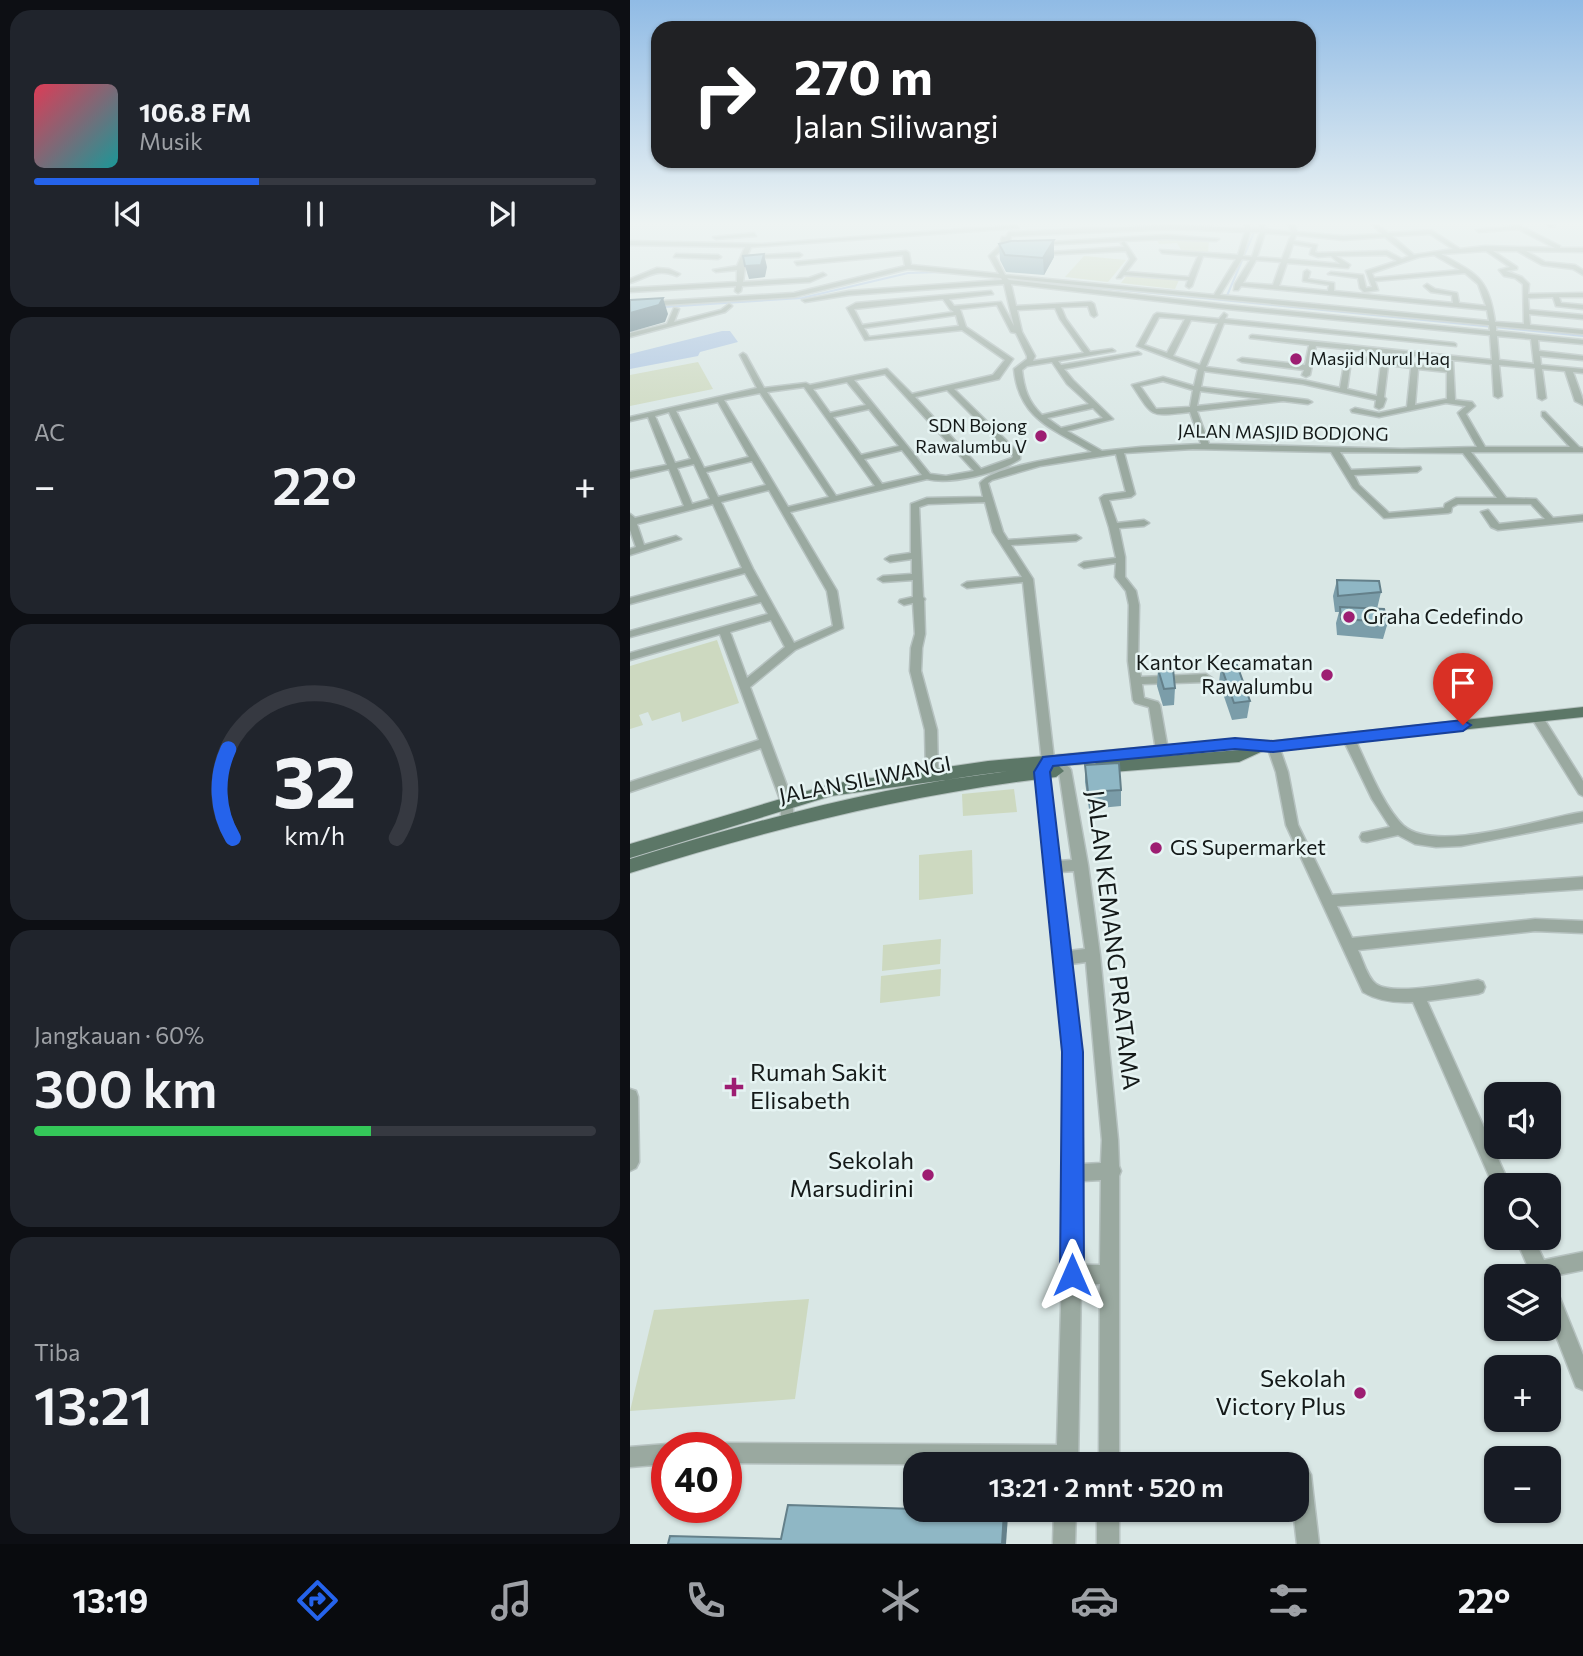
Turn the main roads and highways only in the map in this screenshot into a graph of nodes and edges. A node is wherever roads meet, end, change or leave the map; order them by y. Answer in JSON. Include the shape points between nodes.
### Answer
{"nodes":[{"id":1,"x":1583,"y":712,"type":"edge"},
{"id":2,"x":1266,"y":747,"type":"junction"},
{"id":3,"x":1115,"y":760,"type":"junction"},
{"id":4,"x":1045,"y":774,"type":"junction"},
{"id":5,"x":1067,"y":778,"type":"road end"},
{"id":6,"x":787,"y":810,"type":"junction"},
{"id":7,"x":630,"y":851,"type":"edge"},
{"id":8,"x":630,"y":866,"type":"edge"}],
"edges":[{"from":1,"to":2,"type":"main road"},
{"from":2,"to":3,"type":"main road","via":[[1235,744],[1162,750]]},
{"from":2,"to":3,"type":"main road","via":[[1239,756]]},
{"from":3,"to":4,"type":"main road","name":"JALAN SILIWANGI"},
{"from":3,"to":5,"type":"main road"},
{"from":4,"to":6,"type":"main road","name":"JALAN SILIWANGI"},
{"from":4,"to":6,"type":"main road","name":"JALAN SILIWANGI","via":[[932,775],[831,790]]},
{"from":6,"to":7,"type":"main road","name":"JALAN SILIWANGI"},
{"from":6,"to":8,"type":"main road","name":"JALAN SILIWANGI"}]}
